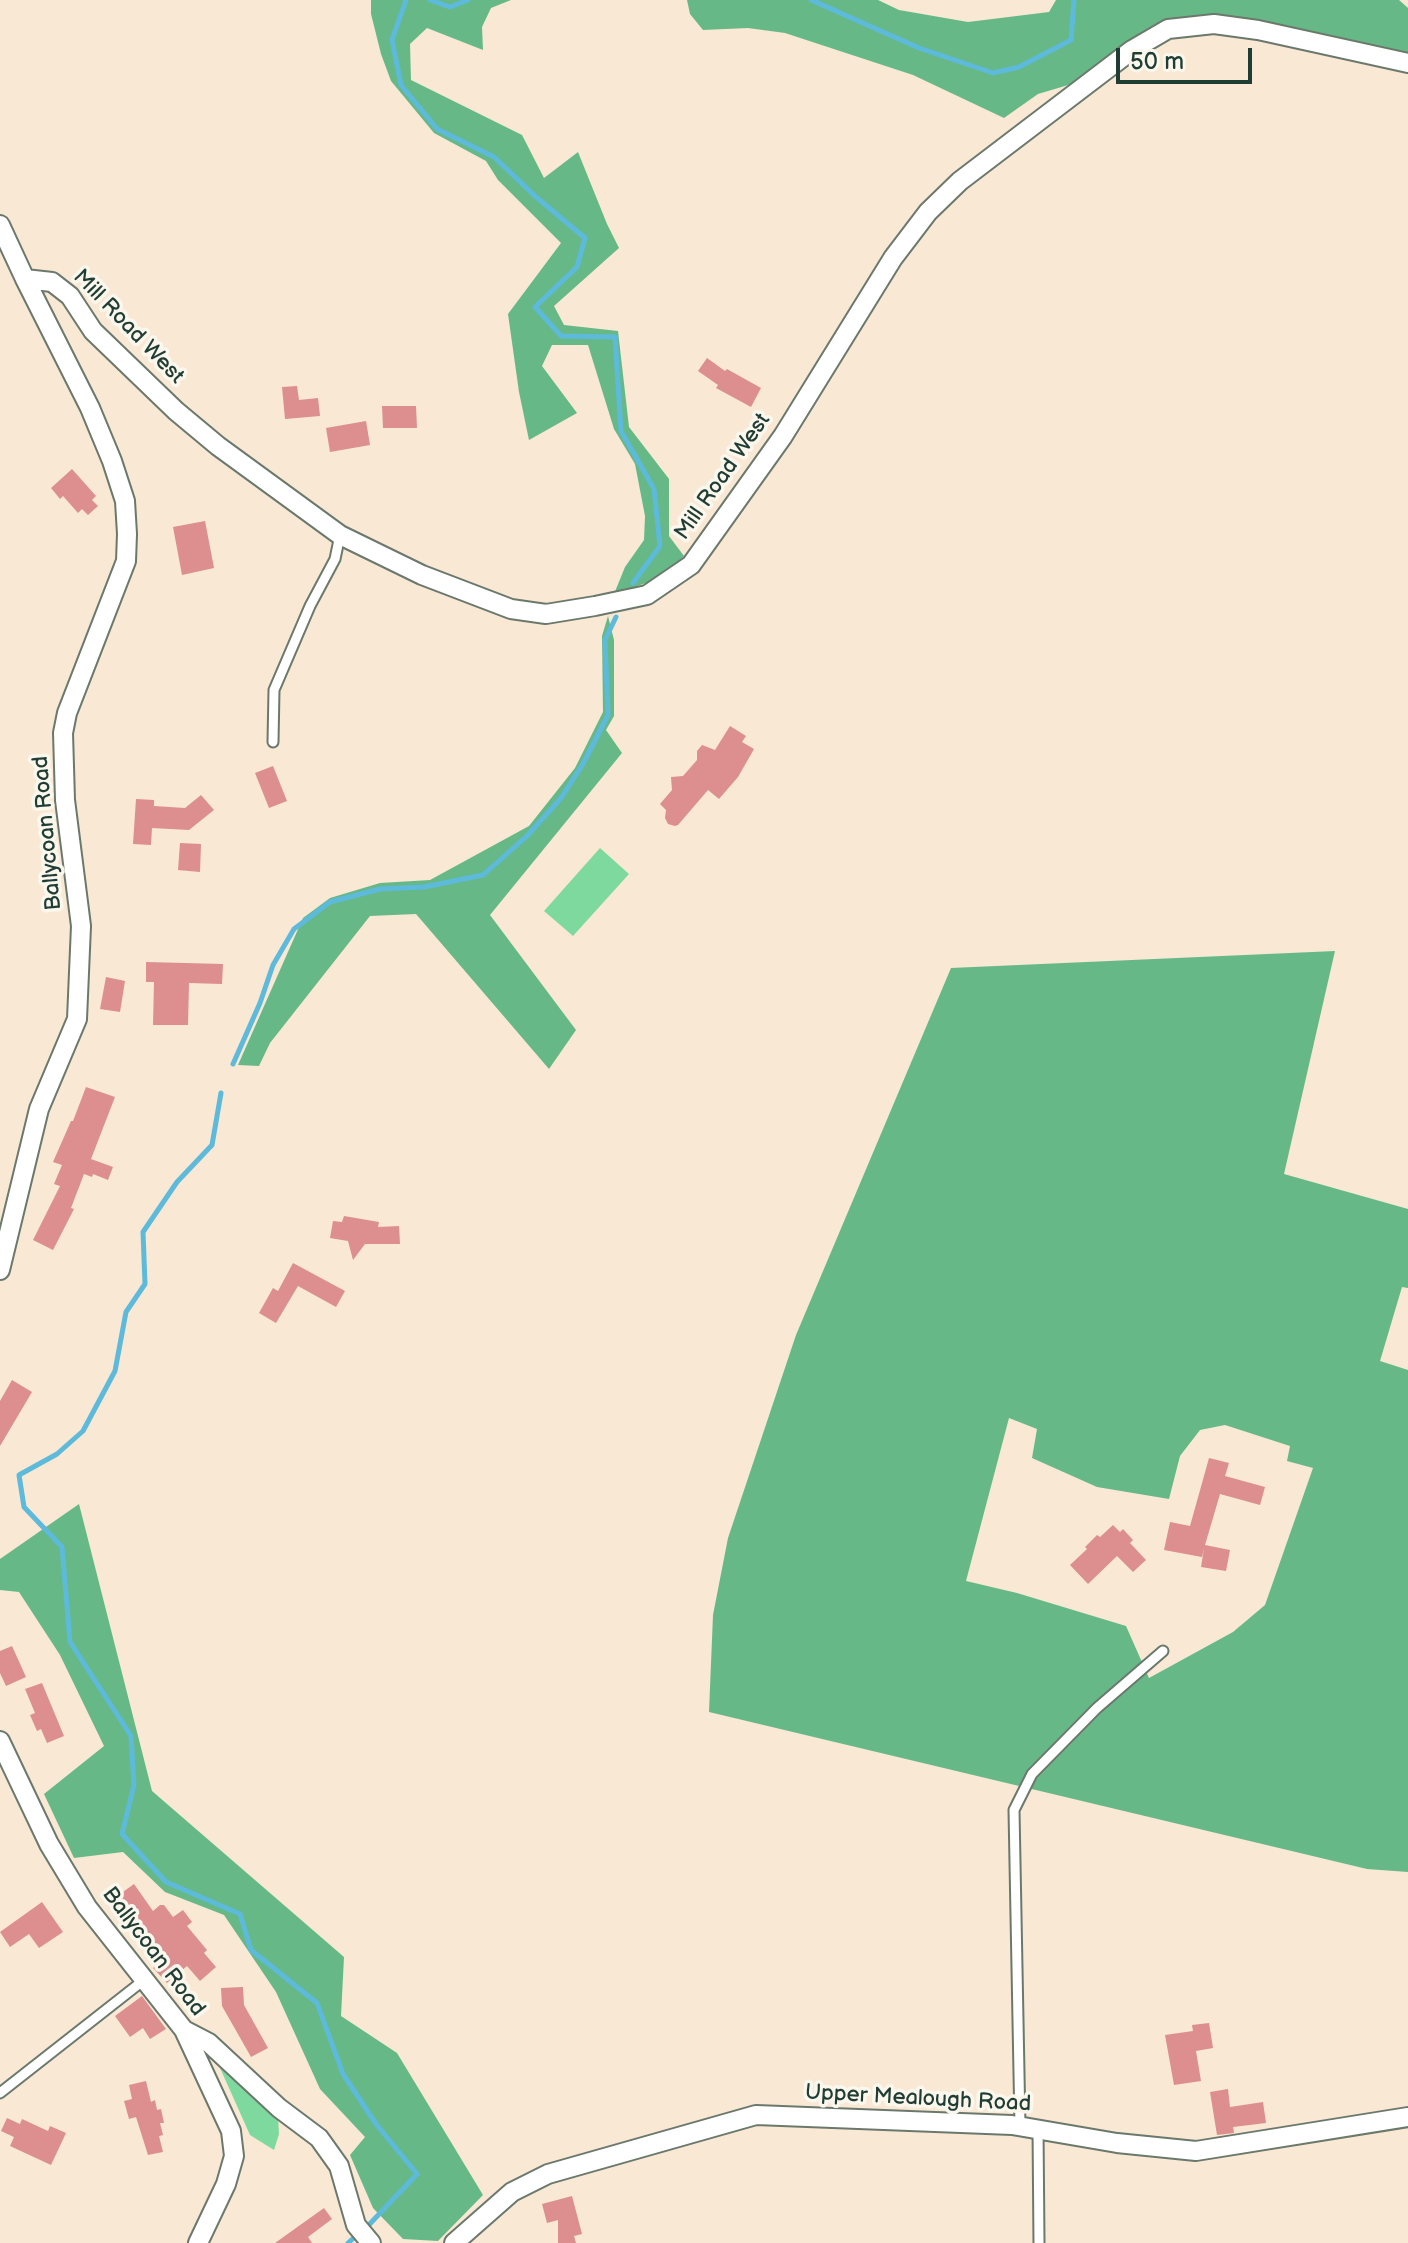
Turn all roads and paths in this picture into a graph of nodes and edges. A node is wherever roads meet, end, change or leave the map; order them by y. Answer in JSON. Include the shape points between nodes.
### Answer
{"nodes":[{"id":1,"x":1408,"y":63,"type":"edge"},
{"id":2,"x":0,"y":225,"type":"edge"},
{"id":3,"x":25,"y":279,"type":"junction"},
{"id":4,"x":340,"y":535,"type":"junction"},
{"id":5,"x":273,"y":742,"type":"dead end"},
{"id":6,"x":0,"y":1270,"type":"edge"},
{"id":7,"x":1163,"y":1651,"type":"dead end"},
{"id":8,"x":0,"y":1741,"type":"edge"},
{"id":9,"x":144,"y":1980,"type":"junction"},
{"id":10,"x":184,"y":2030,"type":"junction"},
{"id":11,"x":0,"y":2093,"type":"edge"},
{"id":12,"x":1408,"y":2117,"type":"edge"},
{"id":13,"x":1029,"y":2127,"type":"junction"},
{"id":14,"x":370,"y":2242,"type":"edge"},
{"id":15,"x":198,"y":2243,"type":"edge"},
{"id":16,"x":454,"y":2243,"type":"edge"},
{"id":17,"x":1039,"y":2243,"type":"edge"}],
"edges":[{"from":1,"to":4,"type":"street","name":"Mill Road West","via":[[1214,24],[1168,29],[1132,50],[960,181],[928,212],[893,258],[783,436],[691,565],[647,595],[546,614],[511,609],[422,575]]},
{"from":2,"to":3,"type":"street","name":"Ballycoan Road"},
{"from":3,"to":4,"type":"street","name":"Mill Road West","via":[[52,282],[70,296],[93,331],[176,411]]},
{"from":3,"to":6,"type":"street","name":"Ballycoan Road","via":[[112,461],[125,501],[127,534],[126,561],[63,733],[65,800],[81,926],[77,1019],[39,1109]]},
{"from":4,"to":5,"type":"lane","via":[[335,559],[274,690]]},
{"from":7,"to":13,"type":"lane","via":[[1032,1774],[1014,1810]]},
{"from":8,"to":9,"type":"street","name":"Ballycoan Road","via":[[49,1844],[87,1907]]},
{"from":9,"to":10,"type":"street","name":"Ballycoan Road"},
{"from":9,"to":11,"type":"lane"},
{"from":10,"to":14,"type":"street","via":[[209,2043],[319,2138],[339,2166],[356,2225]]},
{"from":10,"to":15,"type":"street","name":"Ballycoan Road","via":[[231,2131],[234,2156]]},
{"from":12,"to":13,"type":"street","name":"Upper Mealough Road","via":[[1196,2151]]},
{"from":13,"to":16,"type":"street","name":"Upper Mealough Road","via":[[756,2115],[548,2174],[512,2192]]},
{"from":13,"to":17,"type":"lane"}]}
